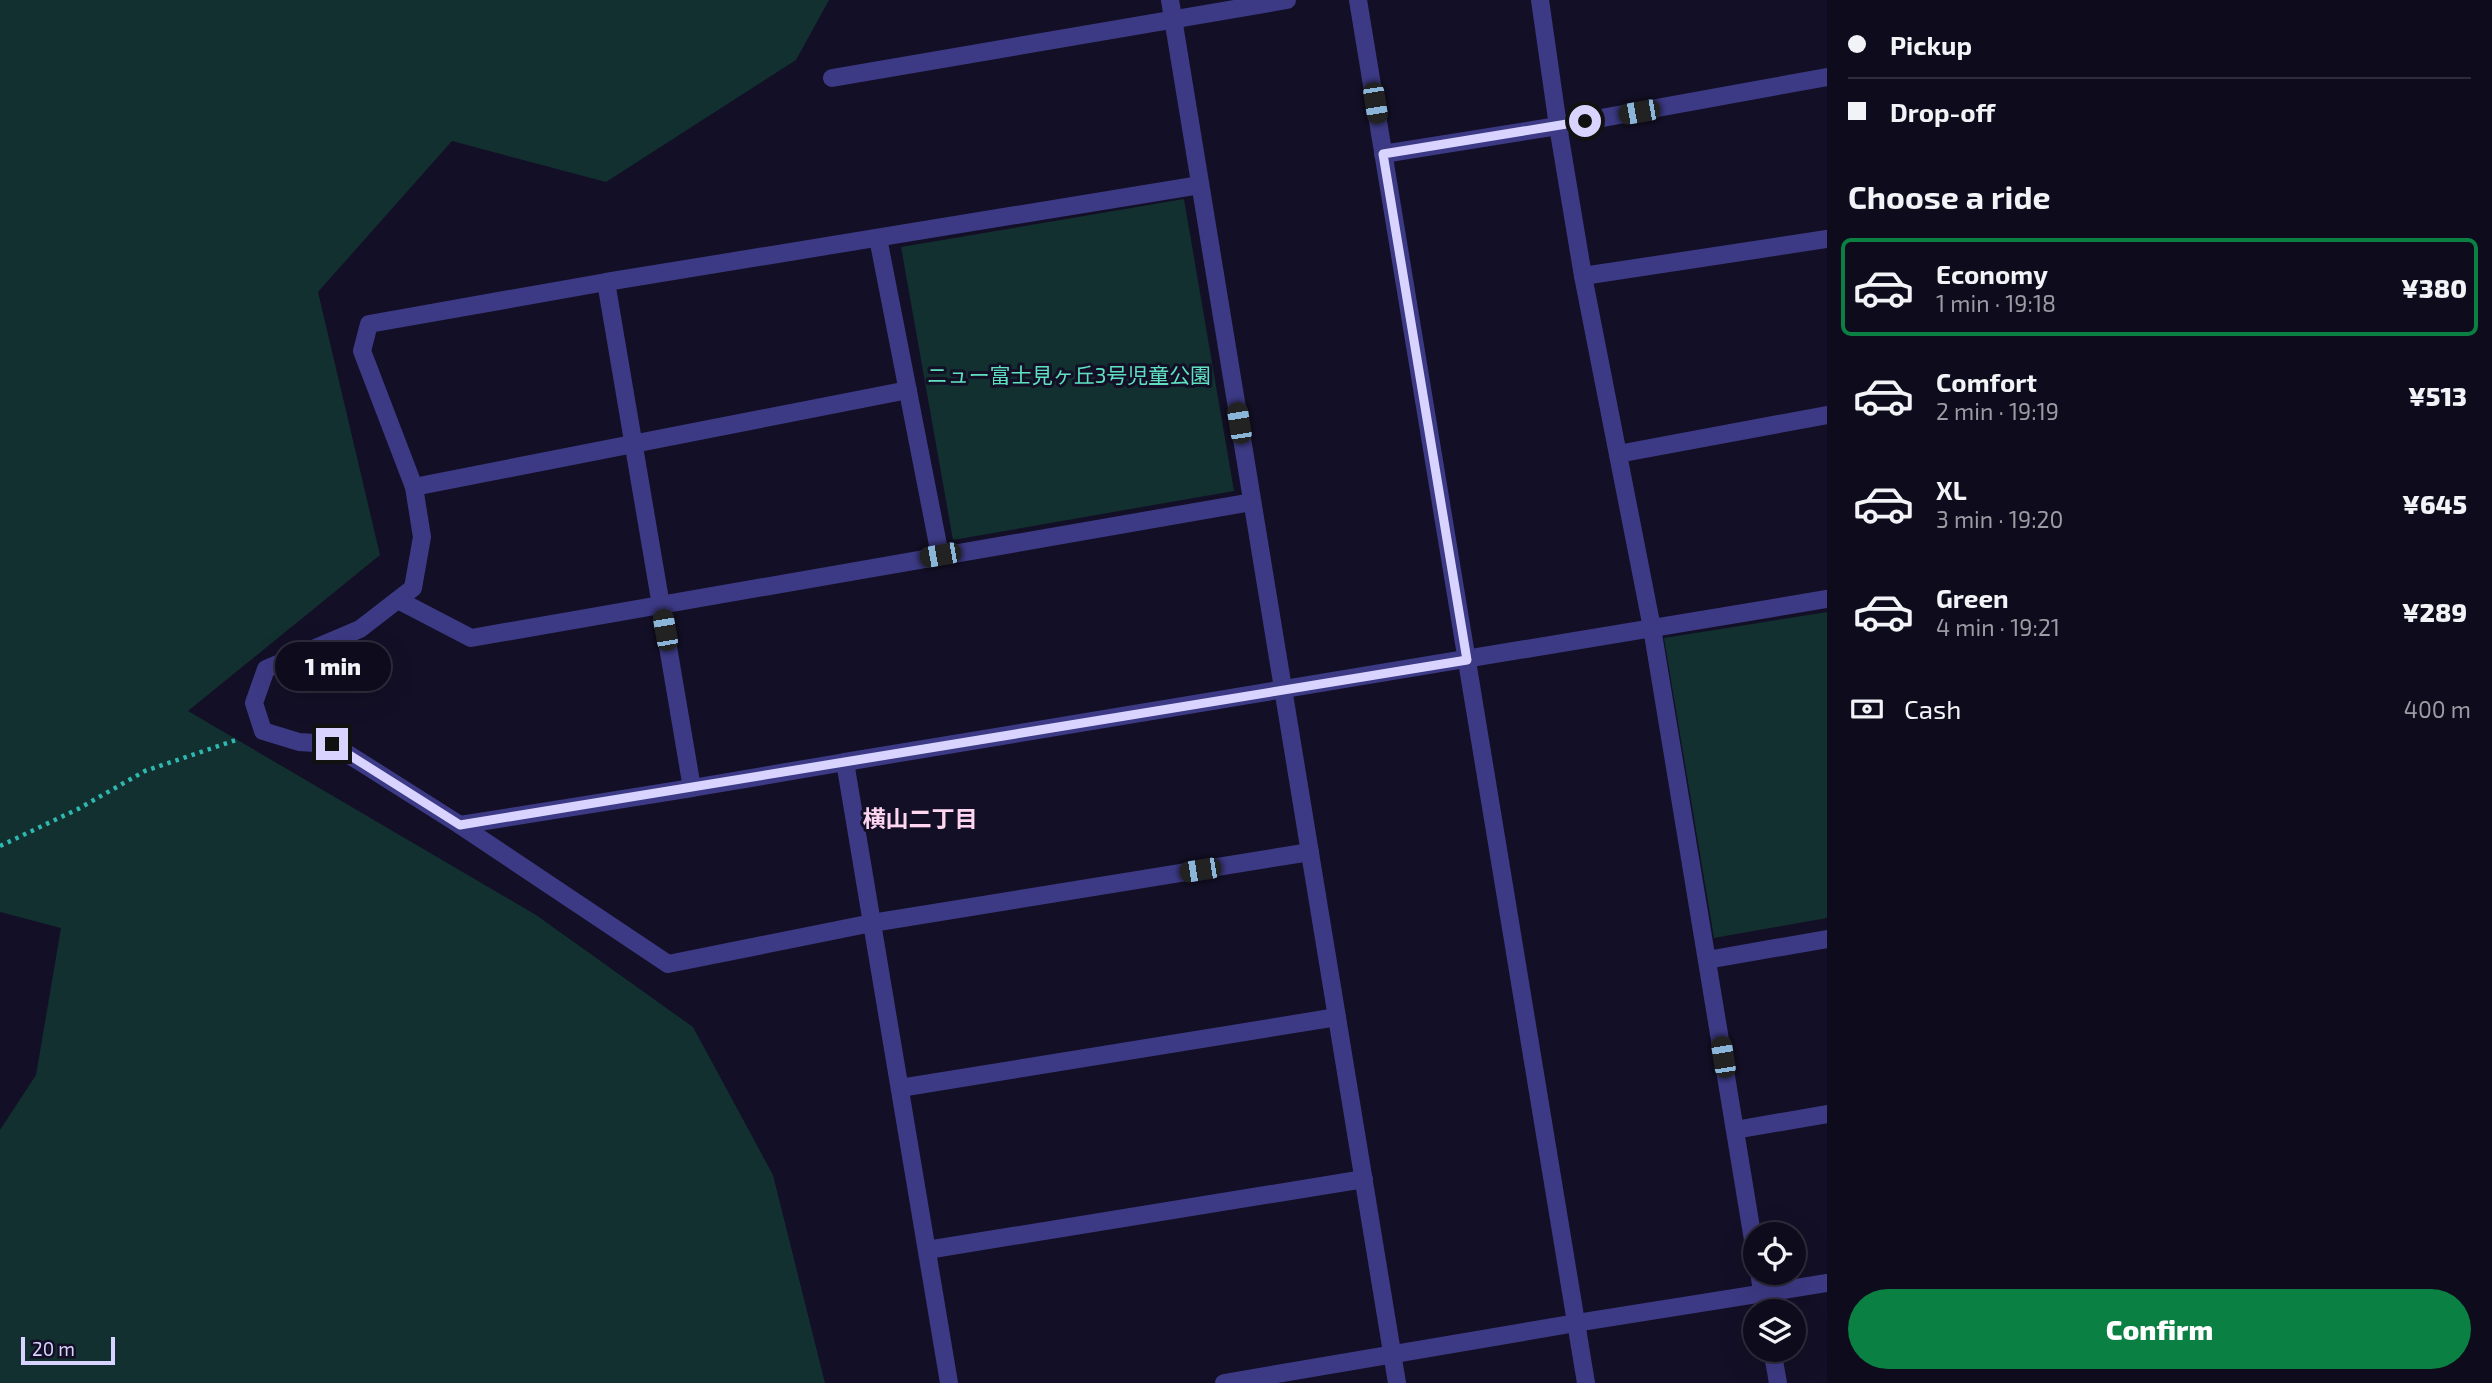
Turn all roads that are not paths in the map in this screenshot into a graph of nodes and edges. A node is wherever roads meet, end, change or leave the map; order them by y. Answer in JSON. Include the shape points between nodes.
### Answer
{"nodes":[{"id":1,"x":1170,"y":0,"type":"edge"},
{"id":2,"x":1287,"y":0,"type":"edge"},
{"id":3,"x":1358,"y":0,"type":"edge"},
{"id":4,"x":1540,"y":0,"type":"edge"},
{"id":5,"x":1172,"y":18,"type":"junction"},
{"id":6,"x":832,"y":78,"type":"dead end"},
{"id":7,"x":1827,"y":78,"type":"edge"},
{"id":8,"x":1558,"y":126,"type":"junction"},
{"id":9,"x":1383,"y":154,"type":"junction"},
{"id":10,"x":1200,"y":185,"type":"junction"},
{"id":11,"x":878,"y":238,"type":"junction"},
{"id":12,"x":1827,"y":239,"type":"edge"},
{"id":13,"x":1583,"y":276,"type":"junction"},
{"id":14,"x":606,"y":282,"type":"junction"},
{"id":15,"x":908,"y":390,"type":"junction"},
{"id":16,"x":1827,"y":415,"type":"edge"},
{"id":17,"x":633,"y":443,"type":"junction"},
{"id":18,"x":1618,"y":454,"type":"junction"},
{"id":19,"x":414,"y":487,"type":"junction"},
{"id":20,"x":1252,"y":502,"type":"junction"},
{"id":21,"x":940,"y":555,"type":"junction"},
{"id":22,"x":1827,"y":599,"type":"edge"},
{"id":23,"x":398,"y":600,"type":"junction"},
{"id":24,"x":660,"y":604,"type":"junction"},
{"id":25,"x":1652,"y":628,"type":"junction"},
{"id":26,"x":1467,"y":660,"type":"junction"},
{"id":27,"x":1283,"y":688,"type":"junction"},
{"id":28,"x":845,"y":762,"type":"junction"},
{"id":29,"x":692,"y":788,"type":"junction"},
{"id":30,"x":460,"y":825,"type":"junction"},
{"id":31,"x":1310,"y":852,"type":"junction"},
{"id":32,"x":872,"y":923,"type":"junction"},
{"id":33,"x":1827,"y":939,"type":"edge"},
{"id":34,"x":1707,"y":960,"type":"junction"},
{"id":35,"x":1337,"y":1017,"type":"junction"},
{"id":36,"x":900,"y":1088,"type":"junction"},
{"id":37,"x":1827,"y":1114,"type":"edge"},
{"id":38,"x":1735,"y":1130,"type":"junction"},
{"id":39,"x":1364,"y":1180,"type":"junction"},
{"id":40,"x":1750,"y":1222,"type":"edge"},
{"id":41,"x":927,"y":1250,"type":"junction"},
{"id":42,"x":1827,"y":1283,"type":"edge"},
{"id":43,"x":1774,"y":1299,"type":"edge"},
{"id":44,"x":1743,"y":1304,"type":"edge"},
{"id":45,"x":1576,"y":1323,"type":"junction"},
{"id":46,"x":1392,"y":1353,"type":"junction"},
{"id":47,"x":1774,"y":1362,"type":"edge"},
{"id":48,"x":949,"y":1383,"type":"edge"},
{"id":49,"x":1224,"y":1383,"type":"edge"},
{"id":50,"x":1397,"y":1383,"type":"edge"},
{"id":51,"x":1586,"y":1383,"type":"edge"},
{"id":52,"x":1778,"y":1383,"type":"edge"}],
"edges":[{"from":1,"to":5,"type":"street"},
{"from":2,"to":5,"type":"street"},
{"from":3,"to":9,"type":"street"},
{"from":4,"to":8,"type":"street"},
{"from":5,"to":6,"type":"street"},
{"from":5,"to":10,"type":"street"},
{"from":7,"to":8,"type":"street"},
{"from":8,"to":9,"type":"street"},
{"from":8,"to":13,"type":"street"},
{"from":9,"to":26,"type":"street"},
{"from":10,"to":11,"type":"street"},
{"from":10,"to":20,"type":"street"},
{"from":11,"to":14,"type":"street"},
{"from":11,"to":15,"type":"street"},
{"from":12,"to":13,"type":"street"},
{"from":13,"to":18,"type":"street"},
{"from":14,"to":17,"type":"street"},
{"from":14,"to":19,"type":"street","via":[[369,324],[362,351]]},
{"from":15,"to":17,"type":"street"},
{"from":15,"to":21,"type":"street"},
{"from":16,"to":18,"type":"street"},
{"from":17,"to":19,"type":"street"},
{"from":17,"to":24,"type":"street"},
{"from":18,"to":25,"type":"street"},
{"from":19,"to":23,"type":"street","via":[[422,537],[412,588]]},
{"from":20,"to":21,"type":"street"},
{"from":20,"to":27,"type":"street"},
{"from":21,"to":24,"type":"street"},
{"from":22,"to":25,"type":"street"},
{"from":23,"to":24,"type":"street","via":[[471,638]]},
{"from":23,"to":30,"type":"street","via":[[360,629],[266,669],[254,703],[263,731],[299,742],[332,744]]},
{"from":24,"to":29,"type":"street"},
{"from":25,"to":26,"type":"street"},
{"from":25,"to":34,"type":"street"},
{"from":26,"to":27,"type":"street"},
{"from":26,"to":45,"type":"street"},
{"from":27,"to":28,"type":"street"},
{"from":27,"to":31,"type":"street"},
{"from":28,"to":29,"type":"street"},
{"from":28,"to":32,"type":"street"},
{"from":29,"to":30,"type":"street"},
{"from":30,"to":32,"type":"street","via":[[668,964]]},
{"from":31,"to":32,"type":"street"},
{"from":31,"to":35,"type":"street"},
{"from":32,"to":36,"type":"street"},
{"from":33,"to":34,"type":"street"},
{"from":34,"to":38,"type":"street"},
{"from":35,"to":36,"type":"street"},
{"from":35,"to":39,"type":"street"},
{"from":36,"to":41,"type":"street"},
{"from":37,"to":38,"type":"street"},
{"from":38,"to":40,"type":"street"},
{"from":39,"to":41,"type":"street"},
{"from":39,"to":46,"type":"street"},
{"from":41,"to":48,"type":"street"},
{"from":42,"to":43,"type":"street"},
{"from":44,"to":45,"type":"street"},
{"from":45,"to":46,"type":"street"},
{"from":45,"to":51,"type":"street"},
{"from":46,"to":49,"type":"street"},
{"from":46,"to":50,"type":"street"},
{"from":47,"to":52,"type":"street"}]}
